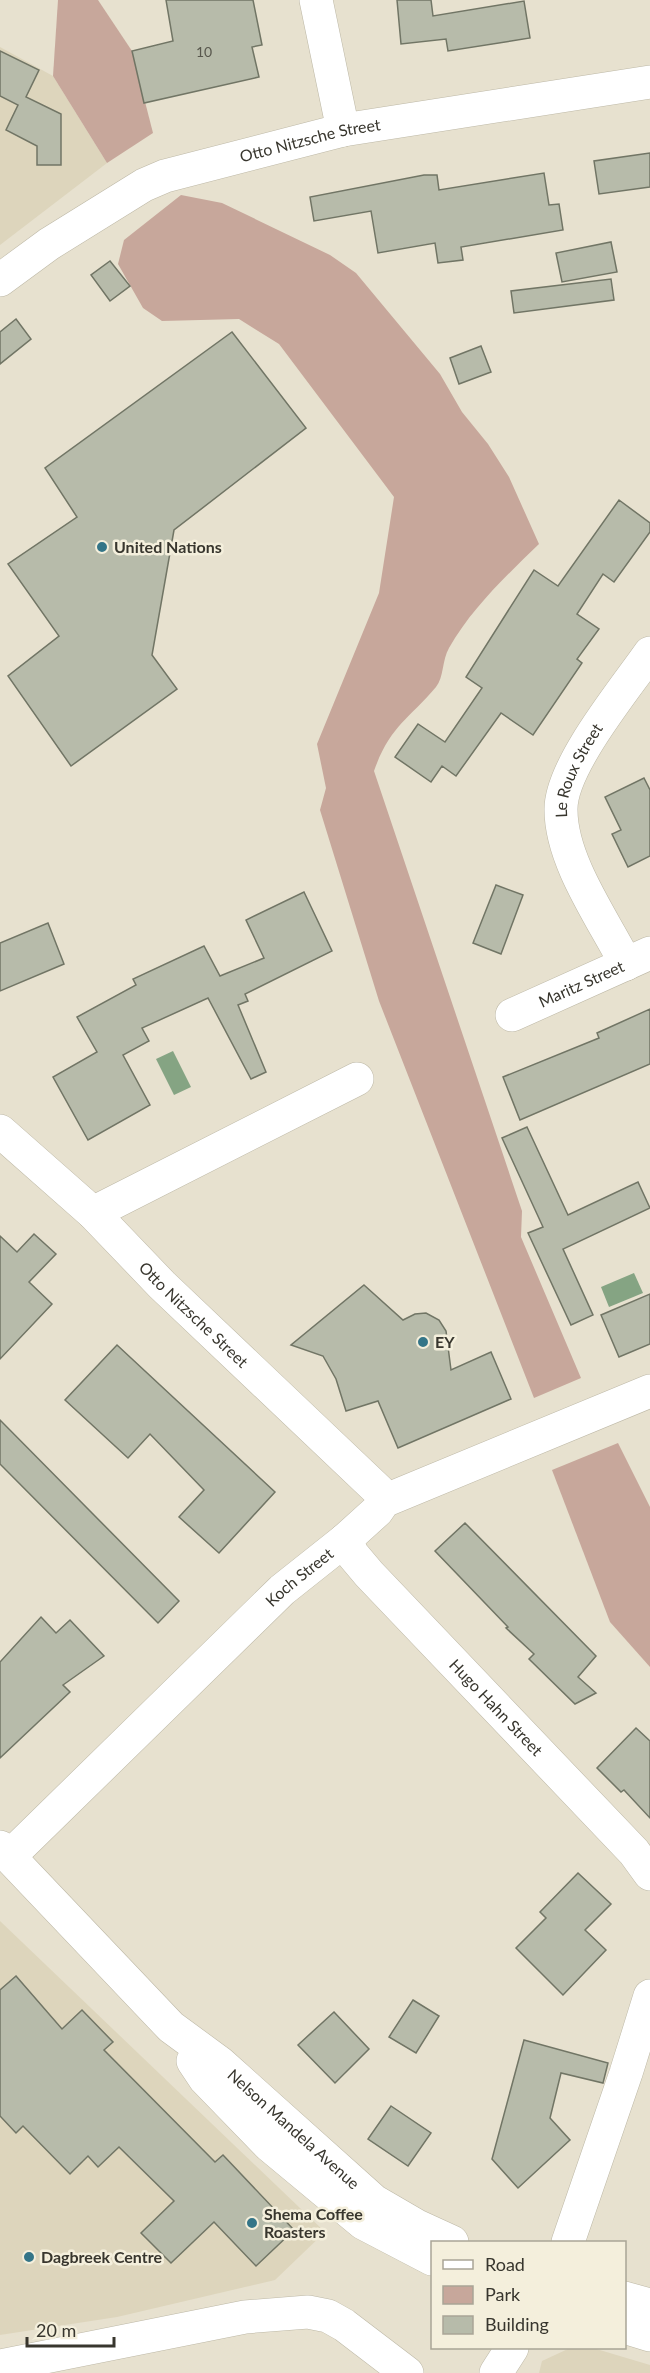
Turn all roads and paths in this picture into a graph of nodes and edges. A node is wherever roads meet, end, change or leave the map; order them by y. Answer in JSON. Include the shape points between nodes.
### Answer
{"nodes":[{"id":1,"x":316,"y":0,"type":"edge"},
{"id":2,"x":650,"y":82,"type":"edge"},
{"id":3,"x":343,"y":130,"type":"junction"},
{"id":4,"x":0,"y":280,"type":"edge"},
{"id":5,"x":650,"y":653,"type":"edge"},
{"id":6,"x":638,"y":958,"type":"edge"},
{"id":7,"x":512,"y":1015,"type":"dead end"},
{"id":8,"x":357,"y":1078,"type":"dead end"},
{"id":9,"x":0,"y":1131,"type":"edge"},
{"id":10,"x":93,"y":1213,"type":"junction"},
{"id":11,"x":650,"y":1391,"type":"edge"},
{"id":12,"x":384,"y":1501,"type":"junction"},
{"id":13,"x":345,"y":1540,"type":"junction"},
{"id":14,"x":5,"y":1852,"type":"edge"},
{"id":15,"x":650,"y":1874,"type":"edge"},
{"id":16,"x":650,"y":1996,"type":"edge"},
{"id":17,"x":171,"y":2027,"type":"junction"},
{"id":18,"x":450,"y":2241,"type":"edge"},
{"id":19,"x":568,"y":2241,"type":"edge"},
{"id":20,"x":431,"y":2258,"type":"edge"},
{"id":21,"x":626,"y":2299,"type":"edge"},
{"id":22,"x":650,"y":2305,"type":"edge"},
{"id":23,"x":626,"y":2328,"type":"edge"},
{"id":24,"x":650,"y":2335,"type":"edge"},
{"id":25,"x":511,"y":2349,"type":"edge"},
{"id":26,"x":98,"y":2360,"type":"edge"},
{"id":27,"x":0,"y":2366,"type":"edge"},
{"id":28,"x":407,"y":2373,"type":"edge"},
{"id":29,"x":496,"y":2373,"type":"edge"}],
"edges":[{"from":1,"to":3,"type":"street"},
{"from":2,"to":3,"type":"street","name":"Otto Nitzsche Street"},
{"from":3,"to":4,"type":"street","name":"Otto Nitzsche Street","via":[[165,176],[144,185],[49,244]]},
{"from":5,"to":6,"type":"street","name":"Le Roux Street","via":[[588,743],[564,786],[561,809],[572,861]]},
{"from":6,"to":7,"type":"street","name":"Maritz Street"},
{"from":8,"to":10,"type":"street"},
{"from":9,"to":10,"type":"street","name":"Otto Nitzsche Street"},
{"from":10,"to":12,"type":"street","name":"Otto Nitzsche Street","via":[[162,1285],[379,1491]]},
{"from":11,"to":12,"type":"street","name":"Koch Street"},
{"from":12,"to":13,"type":"street","name":"Koch Street"},
{"from":13,"to":14,"type":"street","name":"Koch Street","via":[[282,1590]]},
{"from":13,"to":15,"type":"street","name":"Hugo Hahn Street","via":[[369,1574],[634,1852]]},
{"from":14,"to":17,"type":"street","name":"Nelson Mandela Avenue"},
{"from":16,"to":19,"type":"street"},
{"from":17,"to":18,"type":"street","name":"Nelson Mandela Avenue","via":[[220,2063],[374,2201]]},
{"from":17,"to":20,"type":"street","name":"Nelson Mandela Avenue","via":[[205,2079],[269,2145],[363,2223]]},
{"from":21,"to":22,"type":"street"},
{"from":23,"to":24,"type":"street"},
{"from":25,"to":29,"type":"street"},
{"from":26,"to":27,"type":"street"},
{"from":26,"to":28,"type":"street","via":[[245,2317],[308,2312],[328,2316],[344,2325]]}]}
